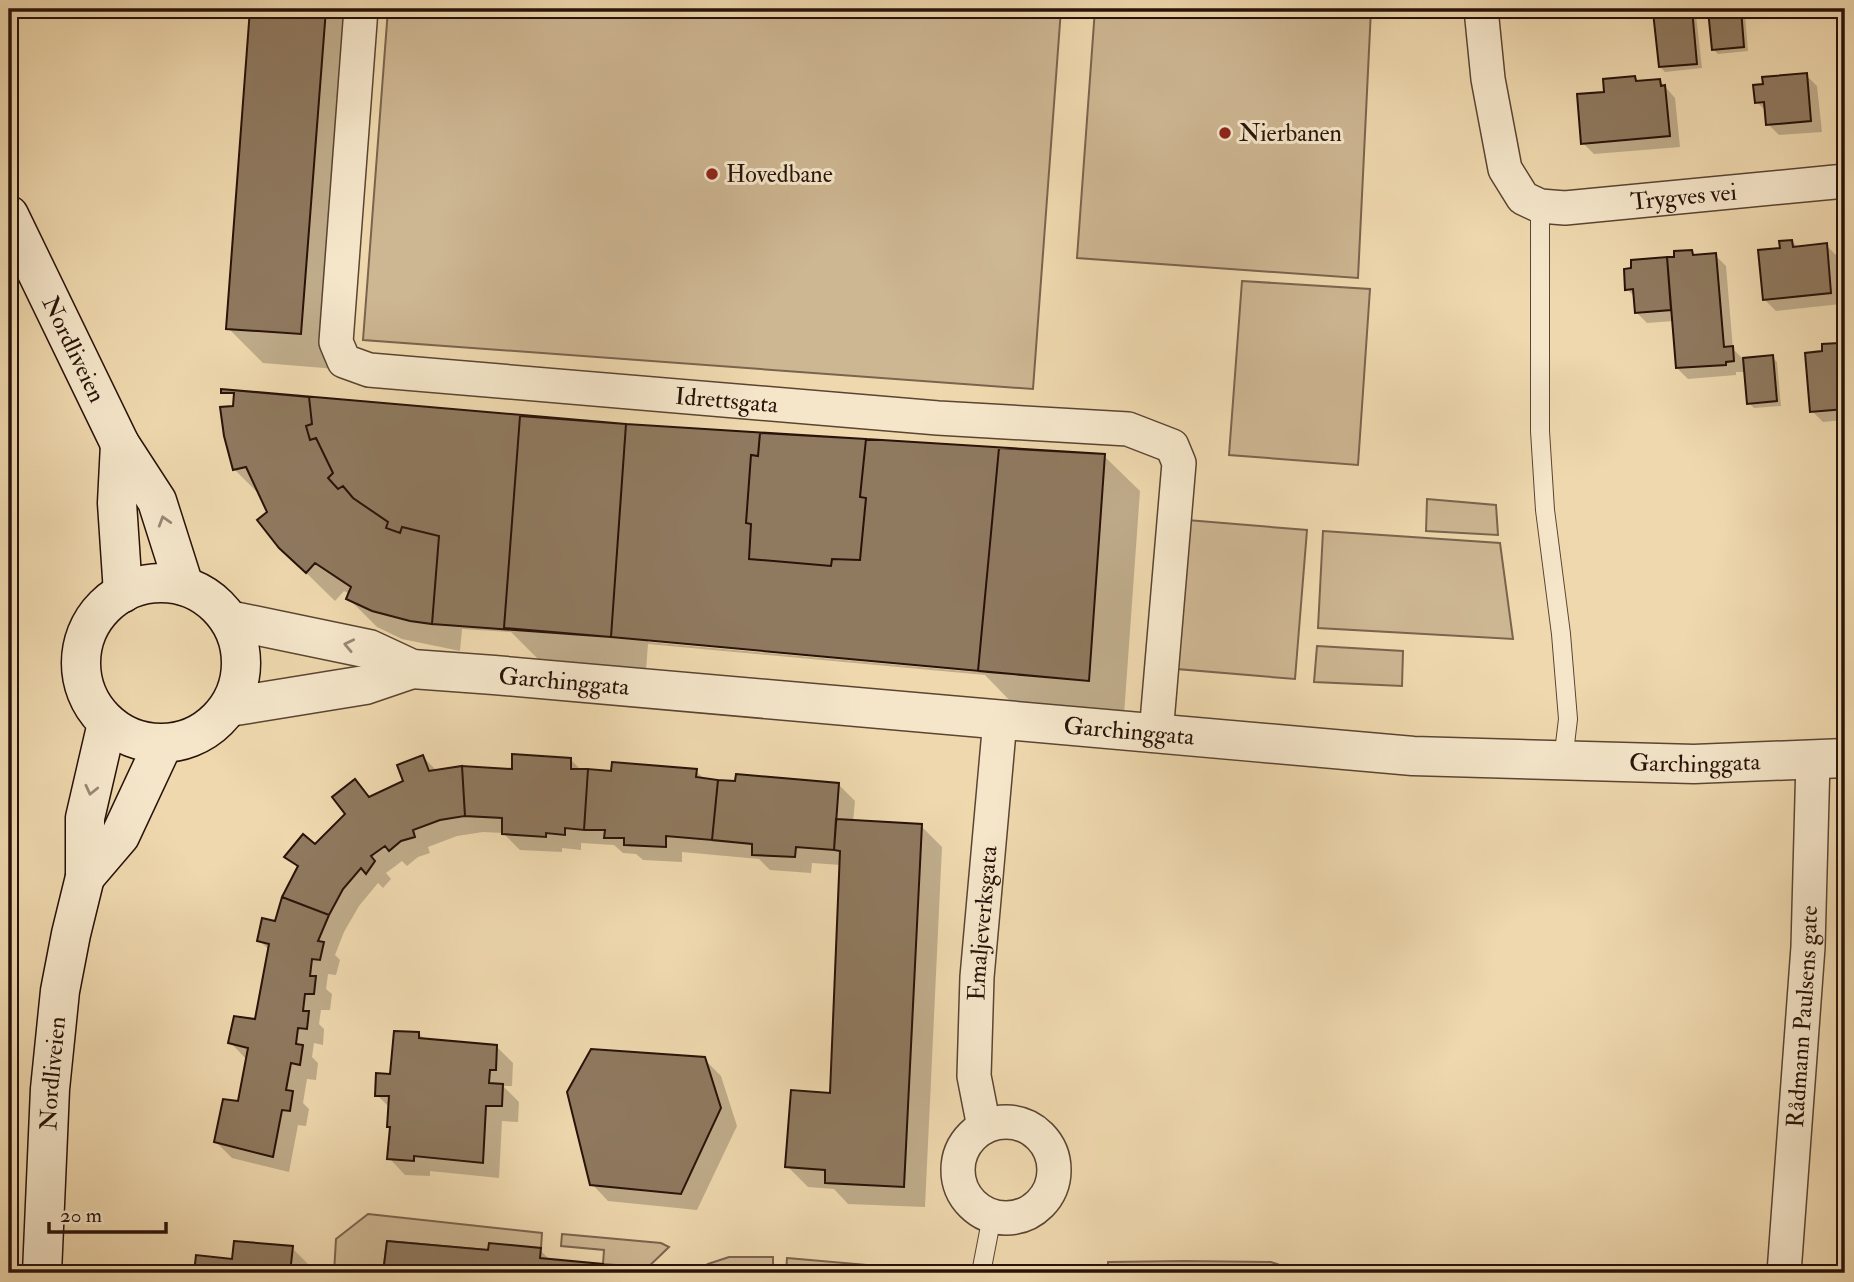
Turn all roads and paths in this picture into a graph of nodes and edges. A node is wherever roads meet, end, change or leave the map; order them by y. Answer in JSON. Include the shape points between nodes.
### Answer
{"nodes":[{"id":1,"x":361,"y":9,"type":"edge"},
{"id":2,"x":1480,"y":9,"type":"edge"},
{"id":3,"x":1845,"y":181,"type":"edge"},
{"id":4,"x":1532,"y":202,"type":"junction"},
{"id":5,"x":9,"y":215,"type":"edge"},
{"id":6,"x":120,"y":444,"type":"junction"},
{"id":7,"x":184,"y":586,"type":"junction"},
{"id":8,"x":123,"y":593,"type":"junction"},
{"id":9,"x":229,"y":620,"type":"junction"},
{"id":10,"x":412,"y":669,"type":"junction"},
{"id":11,"x":229,"y":707,"type":"junction"},
{"id":12,"x":999,"y":720,"type":"junction"},
{"id":13,"x":107,"y":723,"type":"junction"},
{"id":14,"x":1157,"y":734,"type":"junction"},
{"id":15,"x":163,"y":744,"type":"junction"},
{"id":16,"x":1829,"y":759,"type":"edge"},
{"id":17,"x":1563,"y":761,"type":"junction"},
{"id":18,"x":85,"y":877,"type":"junction"},
{"id":19,"x":984,"y":1127,"type":"junction"},
{"id":20,"x":992,"y":1216,"type":"junction"},
{"id":21,"x":42,"y":1273,"type":"edge"},
{"id":22,"x":981,"y":1273,"type":"edge"},
{"id":23,"x":1784,"y":1273,"type":"edge"}],
"edges":[{"from":1,"to":14,"type":"street","name":"Idrettsgata","via":[[336,342],[344,360],[369,370],[938,418],[1128,429],[1172,446],[1178,463]]},
{"from":2,"to":4,"type":"street","via":[[1505,169]]},
{"from":3,"to":4,"type":"street","name":"Trygves vei","via":[[1565,208]]},
{"from":4,"to":17,"type":"lane","via":[[1545,510],[1568,719]]},
{"from":5,"to":6,"type":"main road","name":"Nordliveien"},
{"from":7,"to":6,"type":"main road","name":"Nordliveien","one_way":true,"via":[[157,501]]},
{"from":6,"to":8,"type":"main road","name":"Nordliveien","via":[[117,503]]},
{"from":7,"to":8,"type":"main road","via":[[154,583]]},
{"from":7,"to":9,"type":"main road","via":[[209,599]]},
{"from":8,"to":13,"type":"main road","via":[[96,616],[81,654],[86,693]]},
{"from":10,"to":9,"type":"main road","name":"Garchinggata","one_way":true,"via":[[369,649]]},
{"from":9,"to":11,"type":"main road","via":[[242,666]]},
{"from":10,"to":11,"type":"main road","name":"Garchinggata","via":[[365,685]]},
{"from":10,"to":12,"type":"main road","name":"Garchinggata"},
{"from":11,"to":15,"type":"main road","via":[[203,732]]},
{"from":12,"to":14,"type":"main road","name":"Garchinggata"},
{"from":12,"to":19,"type":"street","name":"Emaljeverksgata","via":[[975,1026],[974,1076]]},
{"from":13,"to":15,"type":"main road","via":[[133,739]]},
{"from":13,"to":18,"type":"main road","name":"Nordliveien","one_way":true,"via":[[85,818]]},
{"from":14,"to":17,"type":"main road","name":"Garchinggata","via":[[1413,756]]},
{"from":15,"to":18,"type":"main road","name":"Nordliveien","via":[[120,836]]},
{"from":16,"to":17,"type":"main road","name":"Garchinggata","via":[[1695,764]]},
{"from":16,"to":23,"type":"street","name":"Rådmann Paulsens gate","via":[[1808,947]]},
{"from":18,"to":21,"type":"main road","name":"Nordliveien","via":[[60,991],[49,1103]]},
{"from":19,"to":20,"type":"street","via":[[971,1136],[957,1166],[966,1197]]},
{"from":19,"to":20,"type":"street","via":[[999,1122],[1029,1128],[1042,1138],[1054,1166],[1049,1189],[1036,1207],[1023,1215]]},
{"from":20,"to":22,"type":"lane"}]}
